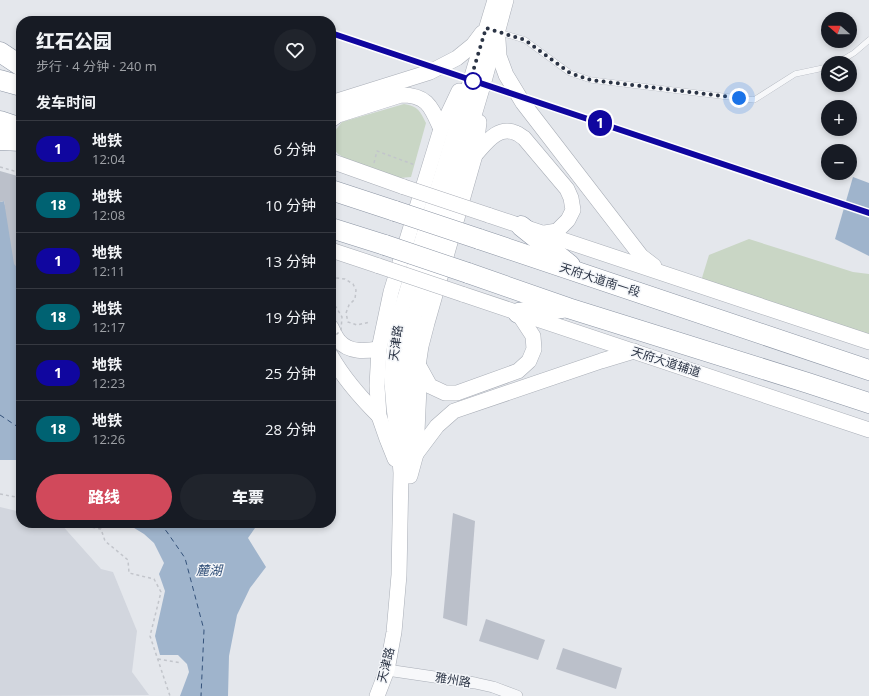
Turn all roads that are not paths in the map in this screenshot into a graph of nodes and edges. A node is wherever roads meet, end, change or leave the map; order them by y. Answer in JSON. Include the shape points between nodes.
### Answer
{"nodes":[{"id":1,"x":495,"y":0,"type":"edge"},
{"id":2,"x":506,"y":0,"type":"edge"},
{"id":3,"x":491,"y":30,"type":"junction"},
{"id":4,"x":869,"y":40,"type":"edge"},
{"id":5,"x":480,"y":49,"type":"junction"},
{"id":6,"x":0,"y":52,"type":"edge"},
{"id":7,"x":849,"y":56,"type":"edge"},
{"id":8,"x":16,"y":57,"type":"edge"},
{"id":9,"x":16,"y":63,"type":"edge"},
{"id":10,"x":821,"y":68,"type":"edge"},
{"id":11,"x":0,"y":80,"type":"edge"},
{"id":12,"x":483,"y":84,"type":"junction"},
{"id":13,"x":16,"y":85,"type":"edge"},
{"id":14,"x":336,"y":100,"type":"edge"},
{"id":15,"x":336,"y":116,"type":"edge"},
{"id":16,"x":0,"y":121,"type":"edge"},
{"id":17,"x":16,"y":126,"type":"edge"},
{"id":18,"x":441,"y":129,"type":"junction"},
{"id":19,"x":0,"y":140,"type":"edge"},
{"id":20,"x":16,"y":141,"type":"edge"},
{"id":21,"x":0,"y":144,"type":"edge"},
{"id":22,"x":16,"y":149,"type":"edge"},
{"id":23,"x":475,"y":155,"type":"junction"},
{"id":24,"x":336,"y":164,"type":"edge"},
{"id":25,"x":336,"y":192,"type":"edge"},
{"id":26,"x":521,"y":226,"type":"junction"},
{"id":27,"x":336,"y":230,"type":"edge"},
{"id":28,"x":545,"y":234,"type":"junction"},
{"id":29,"x":336,"y":252,"type":"edge"},
{"id":30,"x":579,"y":273,"type":"junction"},
{"id":31,"x":664,"y":273,"type":"junction"},
{"id":32,"x":568,"y":308,"type":"junction"},
{"id":33,"x":518,"y":313,"type":"junction"},
{"id":34,"x":336,"y":336,"type":"edge"},
{"id":35,"x":869,"y":342,"type":"edge"},
{"id":36,"x":379,"y":349,"type":"junction"},
{"id":37,"x":634,"y":351,"type":"junction"},
{"id":38,"x":336,"y":365,"type":"edge"},
{"id":39,"x":418,"y":366,"type":"junction"},
{"id":40,"x":869,"y":370,"type":"edge"},
{"id":41,"x":869,"y":403,"type":"edge"},
{"id":42,"x":379,"y":416,"type":"junction"},
{"id":43,"x":869,"y":430,"type":"edge"},
{"id":44,"x":416,"y":454,"type":"junction"},
{"id":45,"x":406,"y":474,"type":"junction"},
{"id":46,"x":392,"y":671,"type":"junction"},
{"id":47,"x":377,"y":696,"type":"edge"},
{"id":48,"x":388,"y":696,"type":"edge"},
{"id":49,"x":517,"y":696,"type":"edge"}],
"edges":[{"from":1,"to":3,"type":"street","name":"天津路"},
{"from":2,"to":3,"type":"street","name":"天津路"},
{"from":3,"to":5,"type":"street","name":"天津路"},
{"from":3,"to":10,"type":"lane","via":[[525,40],[570,73],[591,80],[754,100],[795,74]]},
{"from":3,"to":12,"type":"street","name":"天津路"},
{"from":3,"to":14,"type":"street","via":[[457,58],[430,72]]},
{"from":3,"to":31,"type":"street","via":[[506,75],[524,103],[641,256]]},
{"from":4,"to":7,"type":"lane"},
{"from":5,"to":18,"type":"street"},
{"from":5,"to":45,"type":"street","name":"天津路","via":[[401,311],[396,336],[392,383],[399,447]]},
{"from":6,"to":8,"type":"street"},
{"from":6,"to":9,"type":"highway"},
{"from":11,"to":13,"type":"highway"},
{"from":12,"to":23,"type":"street"},
{"from":12,"to":45,"type":"street","name":"天津路","via":[[414,316],[408,348]]},
{"from":15,"to":18,"type":"street","via":[[401,95],[412,95],[427,103]]},
{"from":16,"to":17,"type":"highway"},
{"from":18,"to":36,"type":"street","via":[[391,292]]},
{"from":19,"to":20,"type":"highway"},
{"from":21,"to":22,"type":"street"},
{"from":23,"to":28,"type":"street","via":[[496,134],[506,131],[524,138],[567,188],[571,198],[573,210],[568,220],[556,231]]},
{"from":23,"to":39,"type":"street","via":[[427,323]]},
{"from":24,"to":26,"type":"street","bridge":true},
{"from":25,"to":30,"type":"highway","name":"天府大道南一段","bridge":true},
{"from":26,"to":28,"type":"street"},
{"from":26,"to":30,"type":"highway"},
{"from":27,"to":32,"type":"highway","bridge":true},
{"from":28,"to":31,"type":"street"},
{"from":29,"to":33,"type":"street","name":"天府大道辅道","bridge":true},
{"from":30,"to":40,"type":"highway","name":"天府大道南一段"},
{"from":31,"to":35,"type":"street"},
{"from":32,"to":33,"type":"highway"},
{"from":32,"to":41,"type":"highway"},
{"from":33,"to":37,"type":"street","name":"天府大道辅道"},
{"from":33,"to":39,"type":"street","via":[[533,336],[534,349],[529,361],[518,371],[457,393],[445,393],[430,386]]},
{"from":34,"to":36,"type":"street","via":[[339,342],[349,348],[364,351]]},
{"from":36,"to":42,"type":"street"},
{"from":37,"to":43,"type":"street","name":"天府大道辅道"},
{"from":37,"to":44,"type":"street","via":[[454,411],[437,426]]},
{"from":38,"to":42,"type":"street","via":[[356,392]]},
{"from":39,"to":44,"type":"street"},
{"from":42,"to":45,"type":"street","via":[[387,439]]},
{"from":44,"to":45,"type":"street"},
{"from":45,"to":46,"type":"street","name":"天津路"},
{"from":46,"to":47,"type":"street","name":"天津路"},
{"from":46,"to":48,"type":"street","name":"天津路"},
{"from":46,"to":49,"type":"street","name":"雅州路","via":[[475,683]]}]}
